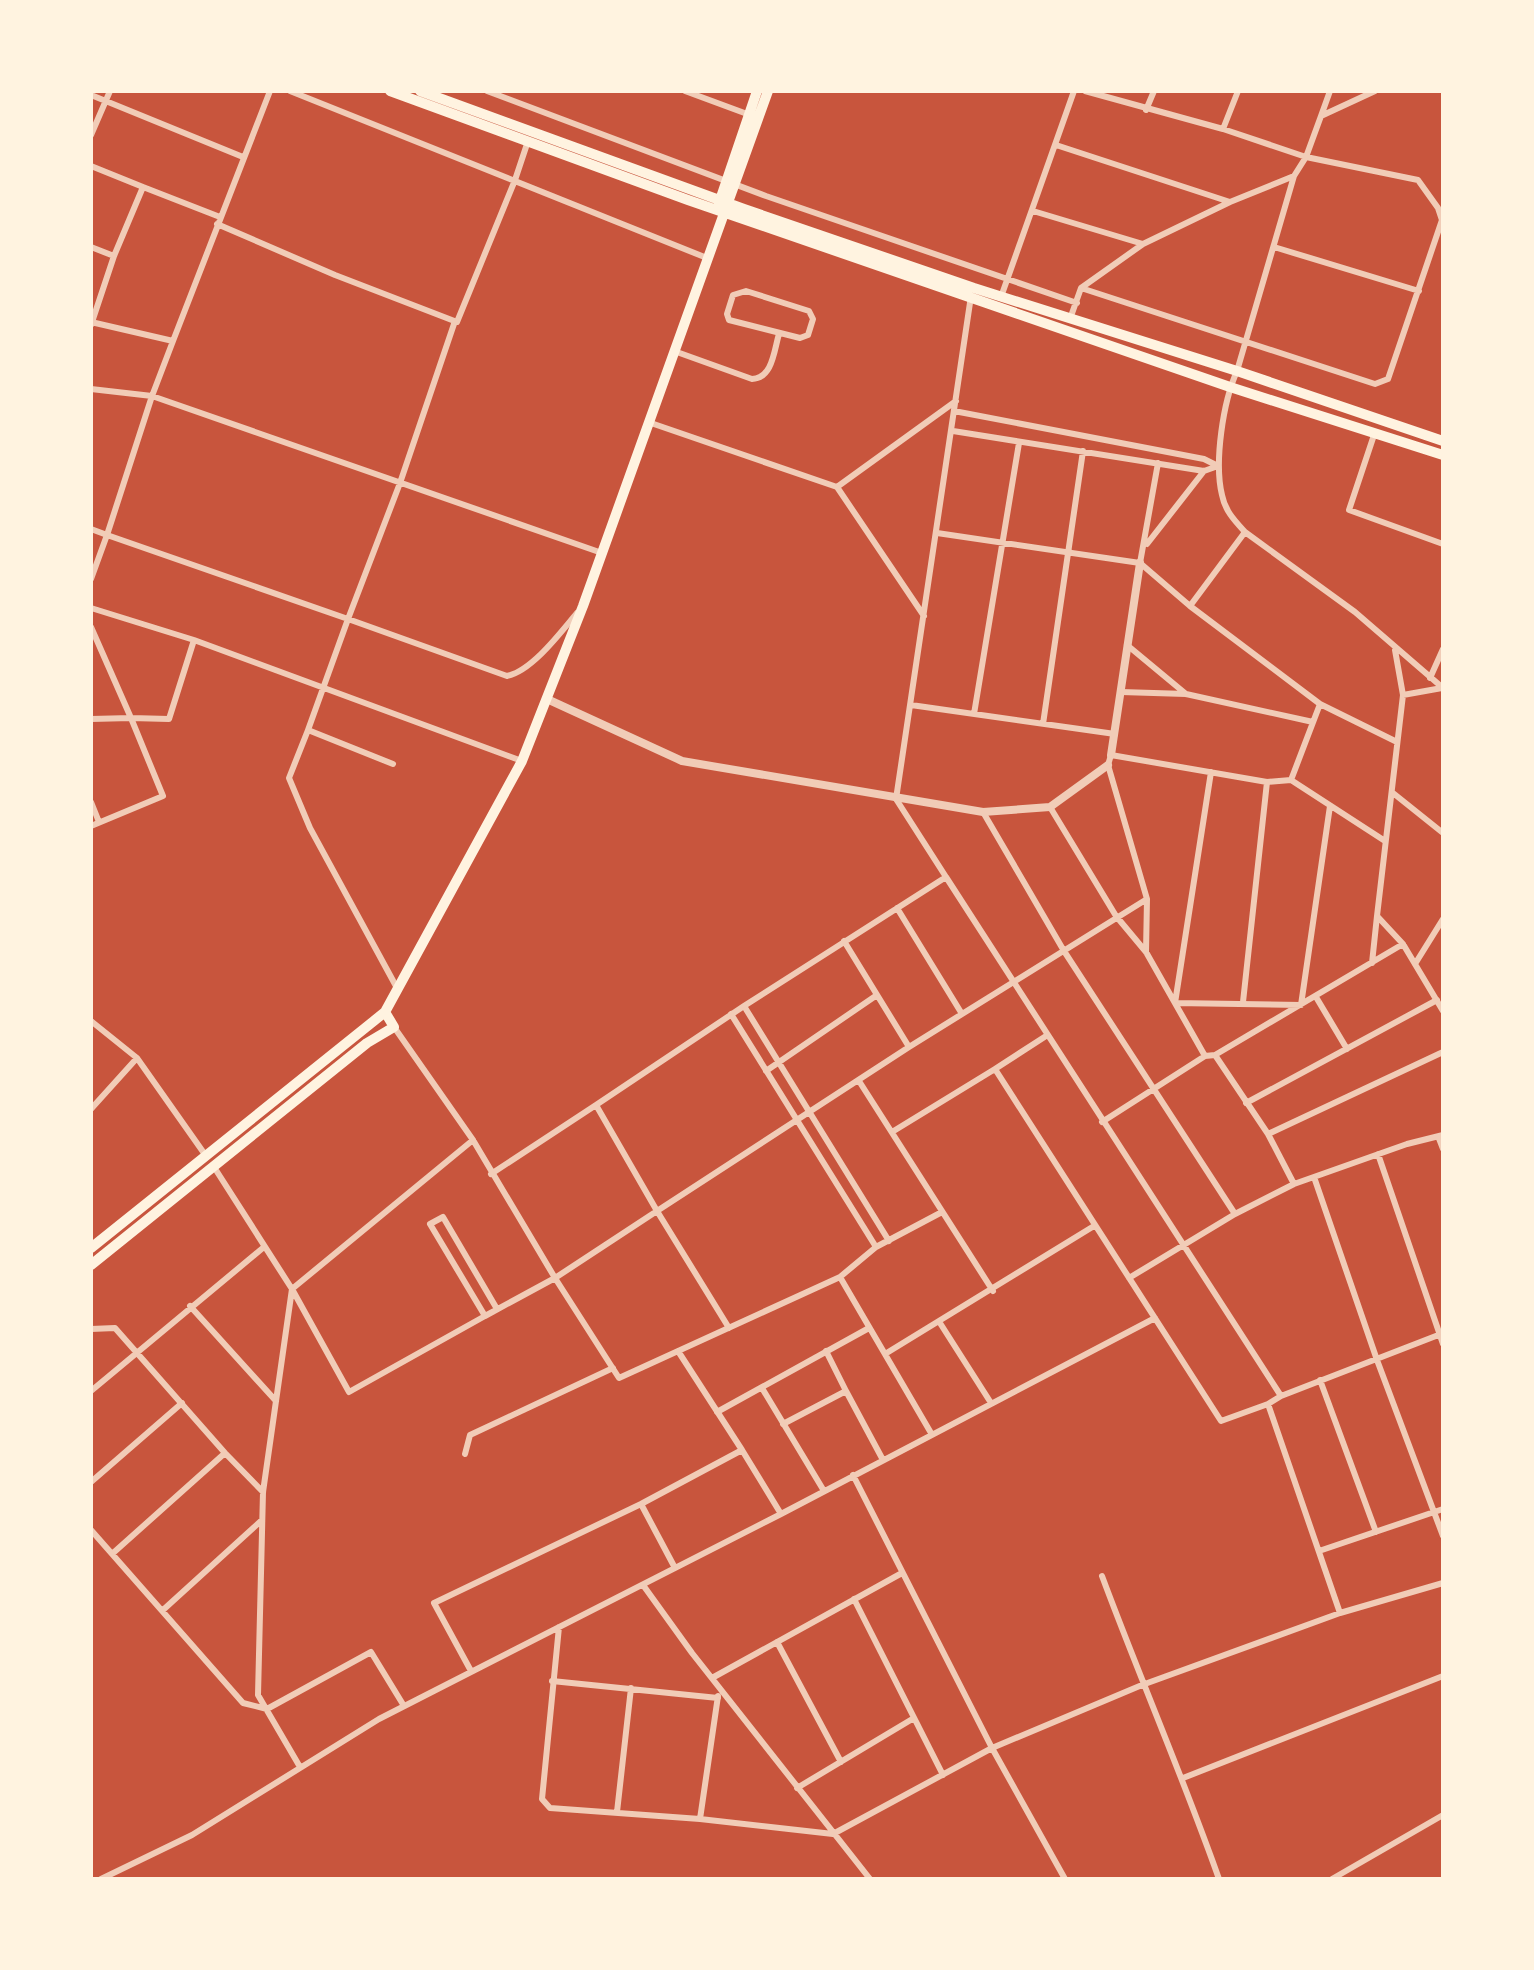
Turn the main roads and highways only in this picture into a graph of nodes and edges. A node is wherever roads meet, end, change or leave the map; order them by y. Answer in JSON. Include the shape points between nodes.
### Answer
{"nodes":[{"id":1,"x":390,"y":91,"type":"edge"},
{"id":2,"x":421,"y":91,"type":"edge"},
{"id":3,"x":757,"y":91,"type":"edge"},
{"id":4,"x":768,"y":91,"type":"edge"},
{"id":5,"x":753,"y":116,"type":"junction"},
{"id":6,"x":722,"y":206,"type":"junction"},
{"id":7,"x":972,"y":293,"type":"junction"},
{"id":8,"x":1443,"y":441,"type":"edge"},
{"id":9,"x":1443,"y":455,"type":"edge"},
{"id":10,"x":385,"y":1012,"type":"junction"},
{"id":11,"x":91,"y":1248,"type":"edge"},
{"id":12,"x":91,"y":1265,"type":"edge"}],
"edges":[{"from":1,"to":6,"type":"main road","via":[[494,131]]},
{"from":2,"to":6,"type":"main road"},
{"from":3,"to":5,"type":"main road"},
{"from":4,"to":5,"type":"main road"},
{"from":5,"to":6,"type":"main road"},
{"from":6,"to":7,"type":"main road"},
{"from":6,"to":10,"type":"main road","via":[[583,606],[522,761]]},
{"from":7,"to":8,"type":"main road","via":[[1070,318]]},
{"from":7,"to":9,"type":"main road","via":[[1230,387]]},
{"from":10,"to":11,"type":"main road"},
{"from":10,"to":12,"type":"main road","via":[[394,1027]]}]}
